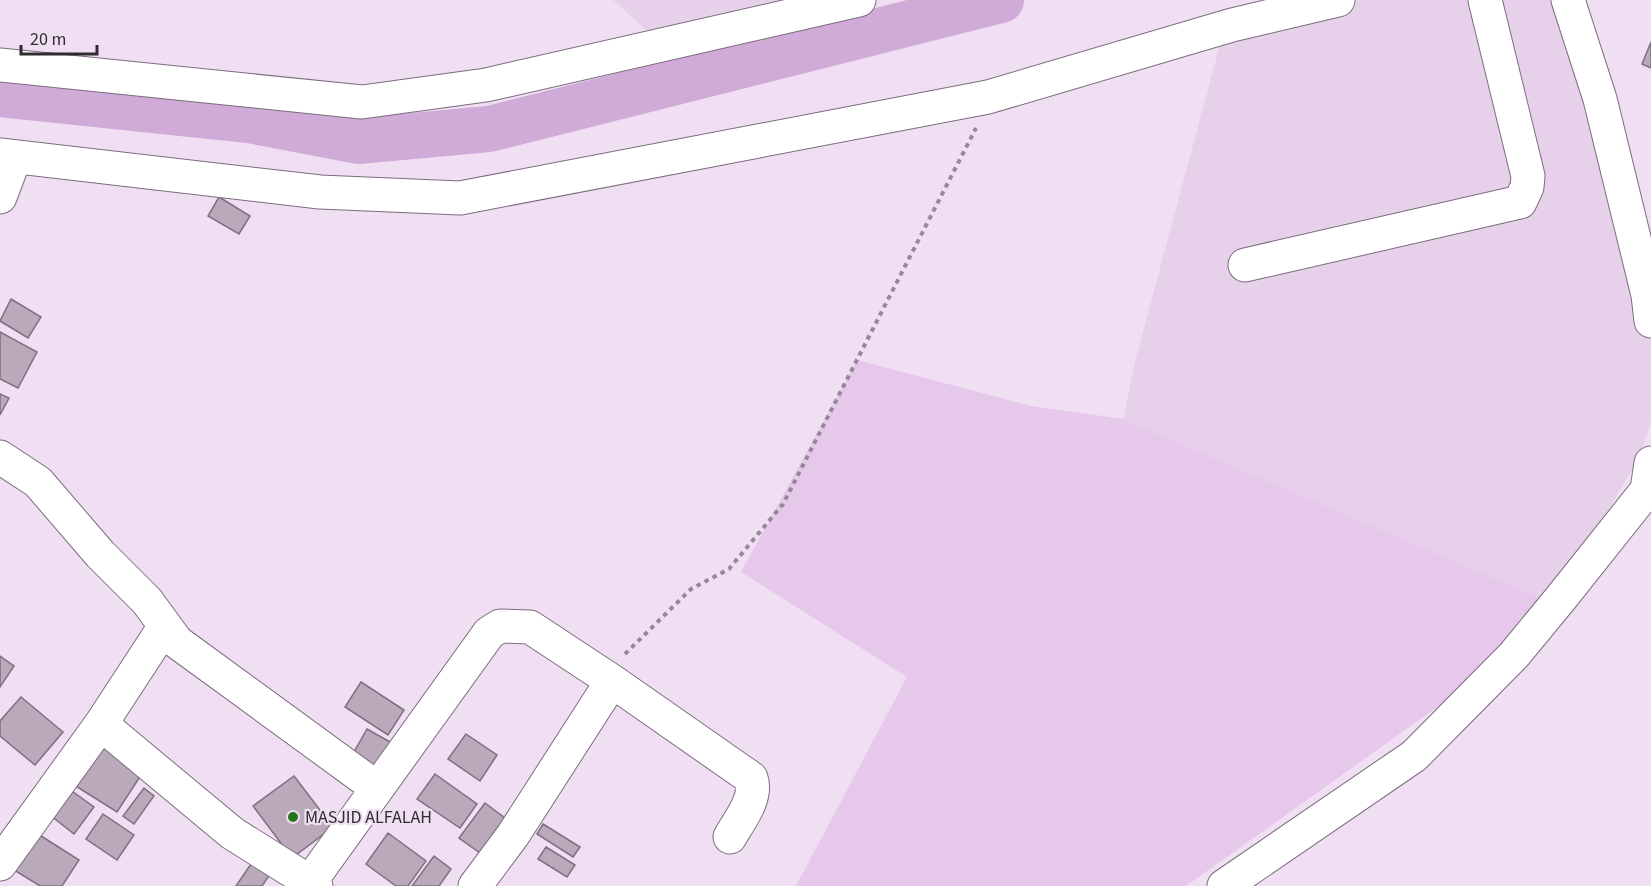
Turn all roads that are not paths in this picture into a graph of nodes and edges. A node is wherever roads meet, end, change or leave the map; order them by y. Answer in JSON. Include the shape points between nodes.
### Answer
{"nodes":[{"id":1,"x":859,"y":0,"type":"edge"},
{"id":2,"x":1338,"y":0,"type":"edge"},
{"id":3,"x":1485,"y":0,"type":"edge"},
{"id":4,"x":1568,"y":0,"type":"edge"},
{"id":5,"x":0,"y":65,"type":"edge"},
{"id":6,"x":8,"y":156,"type":"edge"},
{"id":7,"x":0,"y":196,"type":"edge"},
{"id":8,"x":1245,"y":266,"type":"dead end"},
{"id":9,"x":1651,"y":321,"type":"edge"},
{"id":10,"x":0,"y":457,"type":"edge"},
{"id":11,"x":1650,"y":482,"type":"edge"},
{"id":12,"x":165,"y":626,"type":"junction"},
{"id":13,"x":612,"y":681,"type":"junction"},
{"id":14,"x":102,"y":724,"type":"junction"},
{"id":15,"x":377,"y":788,"type":"junction"},
{"id":16,"x":730,"y":837,"type":"dead end"},
{"id":17,"x":0,"y":864,"type":"edge"},
{"id":18,"x":313,"y":884,"type":"edge"},
{"id":19,"x":475,"y":886,"type":"edge"},
{"id":20,"x":1224,"y":886,"type":"edge"}],
"edges":[{"from":1,"to":5,"type":"street","via":[[486,85],[362,102]]},
{"from":2,"to":6,"type":"street","via":[[1232,25],[988,97],[459,198],[320,192]]},
{"from":3,"to":8,"type":"street","via":[[1528,177],[1520,202]]},
{"from":4,"to":9,"type":"street","via":[[1600,99]]},
{"from":6,"to":7,"type":"street"},
{"from":10,"to":12,"type":"street","via":[[38,482],[147,601]]},
{"from":11,"to":20,"type":"street","via":[[1514,655],[1414,756]]},
{"from":12,"to":14,"type":"street"},
{"from":12,"to":15,"type":"street","via":[[201,662]]},
{"from":13,"to":15,"type":"street","via":[[530,627],[500,626],[489,633]]},
{"from":13,"to":16,"type":"street","via":[[751,778],[752,796]]},
{"from":13,"to":19,"type":"street","via":[[513,836]]},
{"from":14,"to":17,"type":"street"},
{"from":14,"to":18,"type":"street","via":[[232,833]]},
{"from":15,"to":18,"type":"street"}]}
